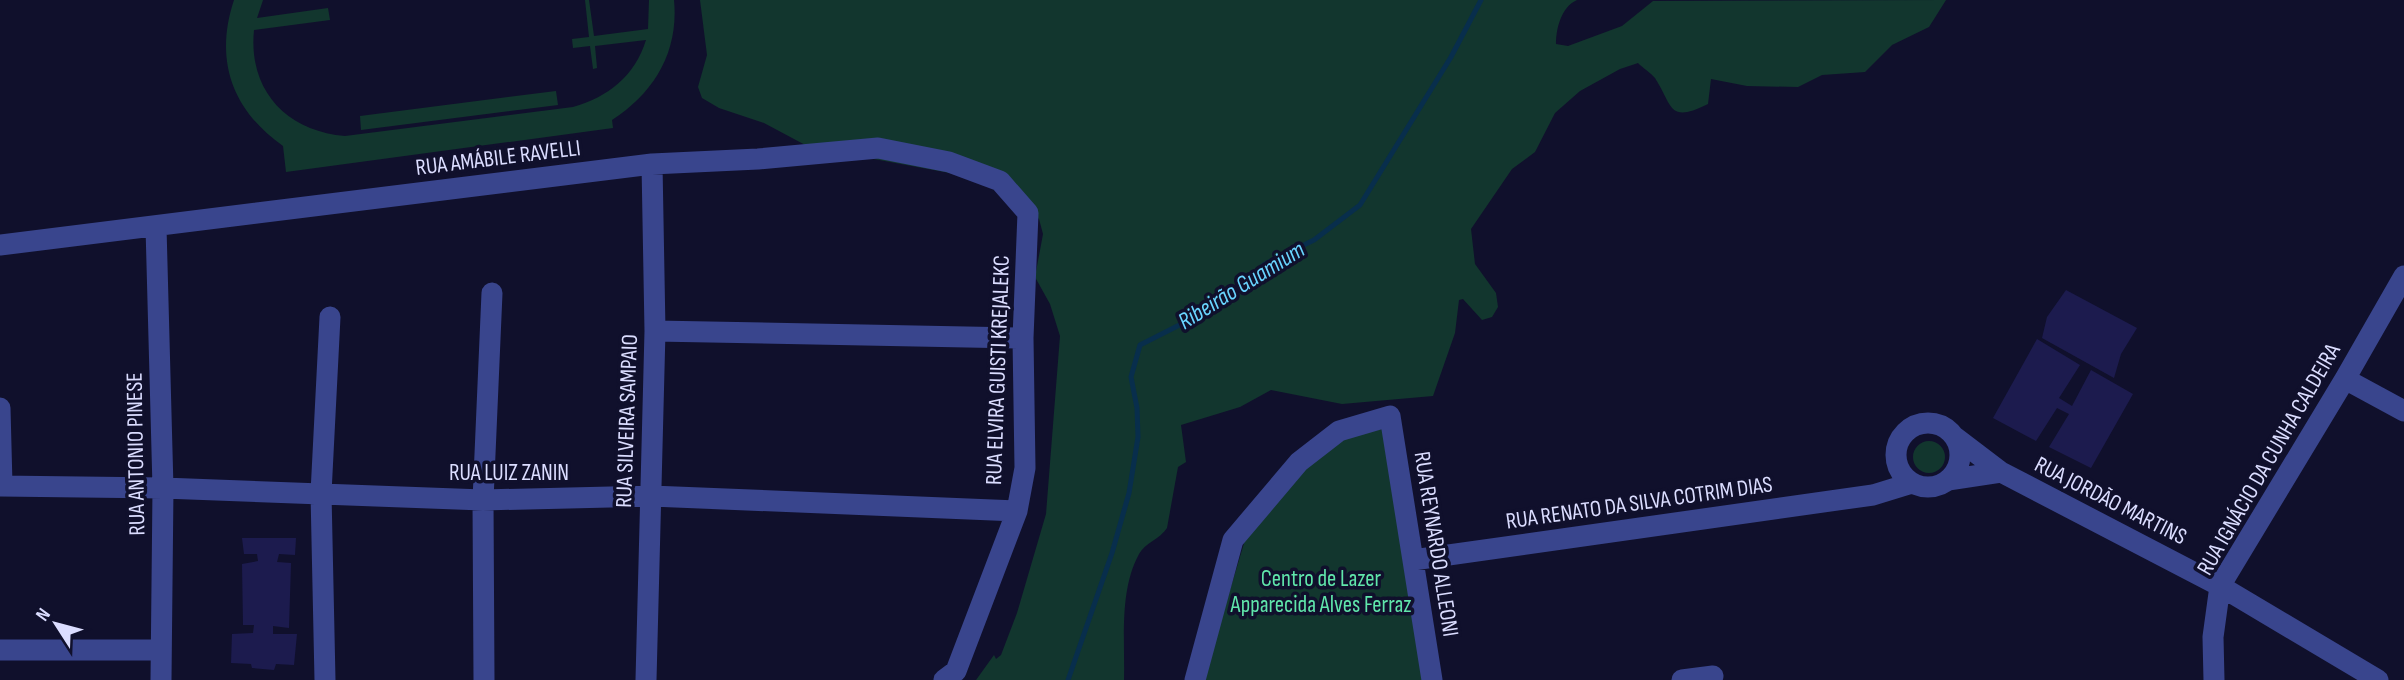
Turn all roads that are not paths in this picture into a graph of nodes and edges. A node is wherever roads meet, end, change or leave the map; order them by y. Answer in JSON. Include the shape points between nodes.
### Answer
{"nodes":[{"id":1,"x":652,"y":164,"type":"junction"},
{"id":2,"x":1000,"y":181,"type":"joint"},
{"id":3,"x":156,"y":227,"type":"junction"},
{"id":4,"x":0,"y":245,"type":"edge"},
{"id":5,"x":2404,"y":275,"type":"edge"},
{"id":6,"x":492,"y":293,"type":"dead end"},
{"id":7,"x":330,"y":317,"type":"dead end"},
{"id":8,"x":655,"y":331,"type":"junction"},
{"id":9,"x":1023,"y":338,"type":"junction"},
{"id":10,"x":2345,"y":379,"type":"junction"},
{"id":11,"x":0,"y":408,"type":"edge"},
{"id":12,"x":2404,"y":411,"type":"edge"},
{"id":13,"x":1955,"y":437,"type":"junction"},
{"id":14,"x":1897,"y":462,"type":"junction"},
{"id":15,"x":2001,"y":472,"type":"junction"},
{"id":16,"x":1948,"y":480,"type":"junction"},
{"id":17,"x":1912,"y":483,"type":"junction"},
{"id":18,"x":1,"y":486,"type":"edge"},
{"id":19,"x":163,"y":488,"type":"junction"},
{"id":20,"x":321,"y":493,"type":"junction"},
{"id":21,"x":1873,"y":495,"type":"junction"},
{"id":22,"x":650,"y":496,"type":"junction"},
{"id":23,"x":483,"y":500,"type":"junction"},
{"id":24,"x":1017,"y":511,"type":"junction"},
{"id":25,"x":1413,"y":560,"type":"junction"},
{"id":26,"x":2220,"y":586,"type":"junction"},
{"id":27,"x":0,"y":650,"type":"edge"},
{"id":28,"x":161,"y":650,"type":"junction"},
{"id":29,"x":1713,"y":676,"type":"dead end"},
{"id":30,"x":161,"y":680,"type":"edge"},
{"id":31,"x":325,"y":680,"type":"edge"},
{"id":32,"x":484,"y":680,"type":"edge"},
{"id":33,"x":646,"y":680,"type":"edge"},
{"id":34,"x":944,"y":680,"type":"edge"},
{"id":35,"x":1195,"y":680,"type":"edge"},
{"id":36,"x":1432,"y":680,"type":"edge"},
{"id":37,"x":1682,"y":680,"type":"edge"},
{"id":38,"x":2214,"y":680,"type":"edge"},
{"id":39,"x":2378,"y":680,"type":"edge"}],
"edges":[{"from":1,"to":2,"type":"street","name":"RUA AMÁBILE RAVELLI","via":[[878,148],[948,162]]},
{"from":1,"to":3,"type":"street","name":"RUA AMÁBILE RAVELLI"},
{"from":1,"to":8,"type":"street","name":"RUA SILVEIRA SAMPAIO"},
{"from":2,"to":9,"type":"street","name":"RUA ELVIRA GUISTI KREJALEKC","via":[[1028,213]]},
{"from":3,"to":4,"type":"street","name":"RUA AMÁBILE RAVELLI"},
{"from":3,"to":19,"type":"street","name":"RUA ANTONIO PINESE"},
{"from":5,"to":10,"type":"street","name":"RUA IGNÁCIO DA CUNHA CALDEIRA"},
{"from":6,"to":23,"type":"street"},
{"from":7,"to":20,"type":"street"},
{"from":8,"to":9,"type":"street"},
{"from":8,"to":22,"type":"street","name":"RUA SILVEIRA SAMPAIO"},
{"from":9,"to":24,"type":"street","name":"RUA ELVIRA GUISTI KREJALEKC","via":[[1025,468]]},
{"from":10,"to":12,"type":"street"},
{"from":10,"to":26,"type":"street","name":"RUA IGNÁCIO DA CUNHA CALDEIRA"},
{"from":11,"to":18,"type":"street"},
{"from":13,"to":14,"type":"street","via":[[1938,424],[1917,424],[1901,437]]},
{"from":13,"to":15,"type":"street","name":"RUA JORDÃO MARTINS"},
{"from":13,"to":16,"type":"street","via":[[1960,456]]},
{"from":14,"to":17,"type":"street"},
{"from":14,"to":21,"type":"street"},
{"from":15,"to":16,"type":"street","name":"RUA JORDÃO MARTINS"},
{"from":15,"to":26,"type":"street","name":"RUA JORDÃO MARTINS"},
{"from":16,"to":17,"type":"street","via":[[1930,487]]},
{"from":17,"to":21,"type":"street","name":"RUA RENATO DA SILVA COTRIM DIAS"},
{"from":18,"to":19,"type":"street","name":"RUA LUIZ ZANIN"},
{"from":19,"to":20,"type":"street","name":"RUA LUIZ ZANIN"},
{"from":19,"to":28,"type":"street","name":"RUA ANTONIO PINESE"},
{"from":20,"to":23,"type":"street","name":"RUA LUIZ ZANIN"},
{"from":20,"to":31,"type":"street"},
{"from":21,"to":25,"type":"street","name":"RUA RENATO DA SILVA COTRIM DIAS"},
{"from":22,"to":23,"type":"street","name":"RUA LUIZ ZANIN"},
{"from":22,"to":24,"type":"street","name":"RUA LUIZ ZANIN"},
{"from":22,"to":33,"type":"street","name":"RUA SILVEIRA SAMPAIO"},
{"from":23,"to":32,"type":"street"},
{"from":24,"to":34,"type":"street","name":"RUA ELVIRA GUISTI KREJALEKC","via":[[956,671]]},
{"from":25,"to":35,"type":"street","name":"RUA REYNARDO ALLEONI","via":[[1390,416],[1339,431],[1299,462],[1233,540]]},
{"from":25,"to":36,"type":"street","name":"RUA REYNARDO ALLEONI"},
{"from":26,"to":38,"type":"street","name":"RUA IGNÁCIO DA CUNHA CALDEIRA","via":[[2213,637]]},
{"from":26,"to":39,"type":"street","name":"RUA JORDÃO MARTINS"},
{"from":27,"to":28,"type":"street"},
{"from":28,"to":30,"type":"street","name":"RUA ANTONIO PINESE"},
{"from":29,"to":37,"type":"street"}]}
